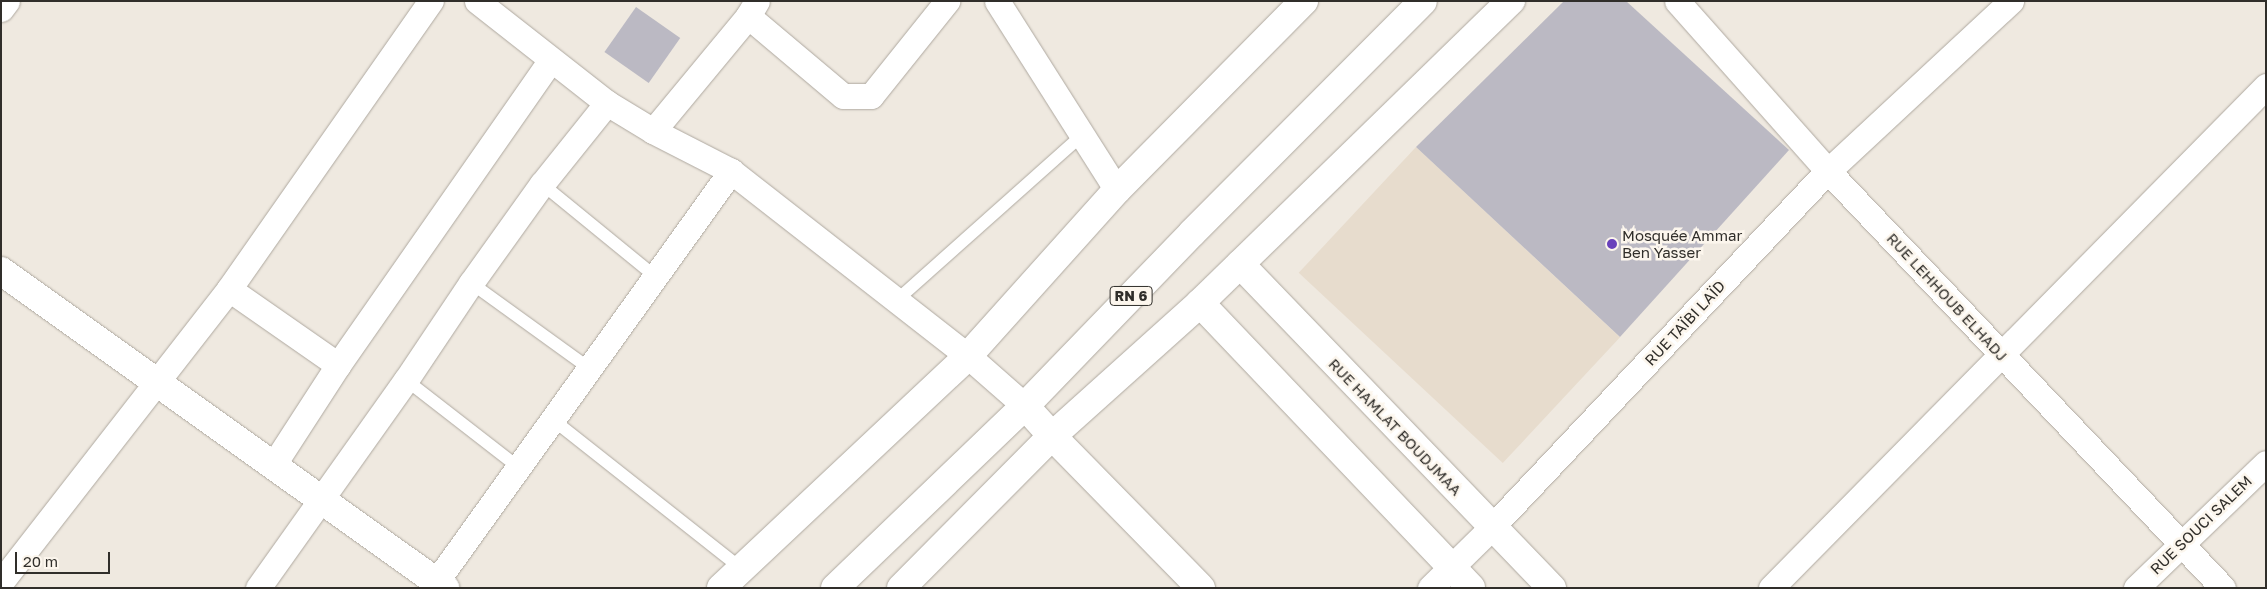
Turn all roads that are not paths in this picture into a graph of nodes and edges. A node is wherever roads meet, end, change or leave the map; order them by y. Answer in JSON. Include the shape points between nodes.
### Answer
{"nodes":[{"id":1,"x":7,"y":1,"type":"edge"},
{"id":2,"x":431,"y":1,"type":"edge"},
{"id":3,"x":477,"y":1,"type":"edge"},
{"id":4,"x":947,"y":1,"type":"edge"},
{"id":5,"x":997,"y":1,"type":"edge"},
{"id":6,"x":1304,"y":1,"type":"edge"},
{"id":7,"x":1423,"y":1,"type":"edge"},
{"id":8,"x":1511,"y":1,"type":"edge"},
{"id":9,"x":1676,"y":1,"type":"edge"},
{"id":10,"x":2011,"y":1,"type":"edge"},
{"id":11,"x":1,"y":9,"type":"edge"},
{"id":12,"x":753,"y":9,"type":"edge"},
{"id":13,"x":551,"y":60,"type":"junction"},
{"id":14,"x":2266,"y":86,"type":"edge"},
{"id":15,"x":607,"y":103,"type":"junction"},
{"id":16,"x":653,"y":131,"type":"junction"},
{"id":17,"x":1082,"y":135,"type":"junction"},
{"id":18,"x":730,"y":171,"type":"junction"},
{"id":19,"x":1828,"y":171,"type":"junction"},
{"id":20,"x":542,"y":184,"type":"junction"},
{"id":21,"x":1117,"y":190,"type":"junction"},
{"id":22,"x":1240,"y":264,"type":"junction"},
{"id":23,"x":1,"y":271,"type":"edge"},
{"id":24,"x":656,"y":276,"type":"junction"},
{"id":25,"x":471,"y":283,"type":"junction"},
{"id":26,"x":229,"y":289,"type":"junction"},
{"id":27,"x":896,"y":300,"type":"junction"},
{"id":28,"x":1200,"y":303,"type":"junction"},
{"id":29,"x":968,"y":356,"type":"junction"},
{"id":30,"x":2001,"y":356,"type":"junction"},
{"id":31,"x":338,"y":365,"type":"junction"},
{"id":32,"x":589,"y":368,"type":"junction"},
{"id":33,"x":406,"y":380,"type":"junction"},
{"id":34,"x":157,"y":381,"type":"junction"},
{"id":35,"x":1025,"y":406,"type":"junction"},
{"id":36,"x":552,"y":419,"type":"junction"},
{"id":37,"x":1052,"y":436,"type":"junction"},
{"id":38,"x":2266,"y":462,"type":"edge"},
{"id":39,"x":274,"y":464,"type":"junction"},
{"id":40,"x":518,"y":467,"type":"junction"},
{"id":41,"x":322,"y":499,"type":"junction"},
{"id":42,"x":1492,"y":528,"type":"junction"},
{"id":43,"x":2180,"y":544,"type":"junction"},
{"id":44,"x":1452,"y":568,"type":"junction"},
{"id":45,"x":742,"y":569,"type":"junction"},
{"id":46,"x":1,"y":582,"type":"edge"},
{"id":47,"x":440,"y":585,"type":"edge"},
{"id":48,"x":258,"y":588,"type":"edge"},
{"id":49,"x":722,"y":588,"type":"edge"},
{"id":50,"x":835,"y":588,"type":"edge"},
{"id":51,"x":901,"y":588,"type":"edge"},
{"id":52,"x":1201,"y":588,"type":"edge"},
{"id":53,"x":1430,"y":588,"type":"edge"},
{"id":54,"x":1471,"y":588,"type":"edge"},
{"id":55,"x":1552,"y":588,"type":"edge"},
{"id":56,"x":1771,"y":588,"type":"edge"},
{"id":57,"x":2136,"y":588,"type":"edge"},
{"id":58,"x":2223,"y":588,"type":"edge"}],
"edges":[{"from":1,"to":11,"type":"street"},
{"from":2,"to":26,"type":"street"},
{"from":3,"to":13,"type":"street"},
{"from":4,"to":12,"type":"street","via":[[871,96],[843,96]]},
{"from":5,"to":17,"type":"street"},
{"from":6,"to":21,"type":"street"},
{"from":7,"to":35,"type":"street","number":"RN 6"},
{"from":8,"to":22,"type":"street"},
{"from":9,"to":19,"type":"street","name":"RUE LEHHOUB ELHADJ"},
{"from":10,"to":19,"type":"street","name":"RUE TAÏBI LAÏD"},
{"from":12,"to":16,"type":"street"},
{"from":13,"to":15,"type":"street"},
{"from":13,"to":31,"type":"street"},
{"from":14,"to":30,"type":"street"},
{"from":15,"to":16,"type":"street"},
{"from":15,"to":20,"type":"street"},
{"from":16,"to":18,"type":"street"},
{"from":17,"to":21,"type":"street"},
{"from":17,"to":27,"type":"lane"},
{"from":18,"to":24,"type":"street"},
{"from":18,"to":27,"type":"street"},
{"from":19,"to":30,"type":"street","name":"RUE LEHHOUB ELHADJ"},
{"from":19,"to":42,"type":"street","name":"RUE TAÏBI LAÏD"},
{"from":20,"to":24,"type":"lane"},
{"from":20,"to":25,"type":"street"},
{"from":21,"to":29,"type":"street"},
{"from":22,"to":28,"type":"street"},
{"from":22,"to":42,"type":"street","name":"RUE HAMLAT BOUDJMAA"},
{"from":23,"to":34,"type":"street"},
{"from":24,"to":32,"type":"street"},
{"from":25,"to":32,"type":"lane"},
{"from":25,"to":33,"type":"street"},
{"from":26,"to":31,"type":"street"},
{"from":26,"to":34,"type":"street"},
{"from":27,"to":29,"type":"street"},
{"from":28,"to":37,"type":"street"},
{"from":28,"to":44,"type":"street"},
{"from":29,"to":35,"type":"street"},
{"from":29,"to":45,"type":"street"},
{"from":30,"to":43,"type":"street","name":"RUE LEHHOUB ELHADJ"},
{"from":30,"to":56,"type":"street"},
{"from":31,"to":39,"type":"street"},
{"from":32,"to":36,"type":"street"},
{"from":33,"to":40,"type":"lane"},
{"from":33,"to":41,"type":"street"},
{"from":34,"to":39,"type":"street"},
{"from":34,"to":46,"type":"street"},
{"from":35,"to":37,"type":"street"},
{"from":35,"to":50,"type":"street","number":"RN 6"},
{"from":36,"to":40,"type":"street"},
{"from":36,"to":45,"type":"lane"},
{"from":37,"to":51,"type":"street"},
{"from":37,"to":52,"type":"street"},
{"from":38,"to":43,"type":"street","name":"RUE SOUCI SALEM"},
{"from":39,"to":41,"type":"street"},
{"from":40,"to":47,"type":"street"},
{"from":41,"to":47,"type":"street"},
{"from":41,"to":48,"type":"street"},
{"from":42,"to":44,"type":"street","name":"RUE TAÏBI LAÏD"},
{"from":42,"to":55,"type":"street","name":"RUE HAMLAT BOUDJMAA"},
{"from":43,"to":57,"type":"street","name":"RUE SOUCI SALEM"},
{"from":43,"to":58,"type":"street","name":"RUE LEHHOUB ELHADJ"},
{"from":44,"to":53,"type":"street","name":"RUE TAÏBI LAÏD"},
{"from":44,"to":54,"type":"street"},
{"from":45,"to":49,"type":"street"}]}
